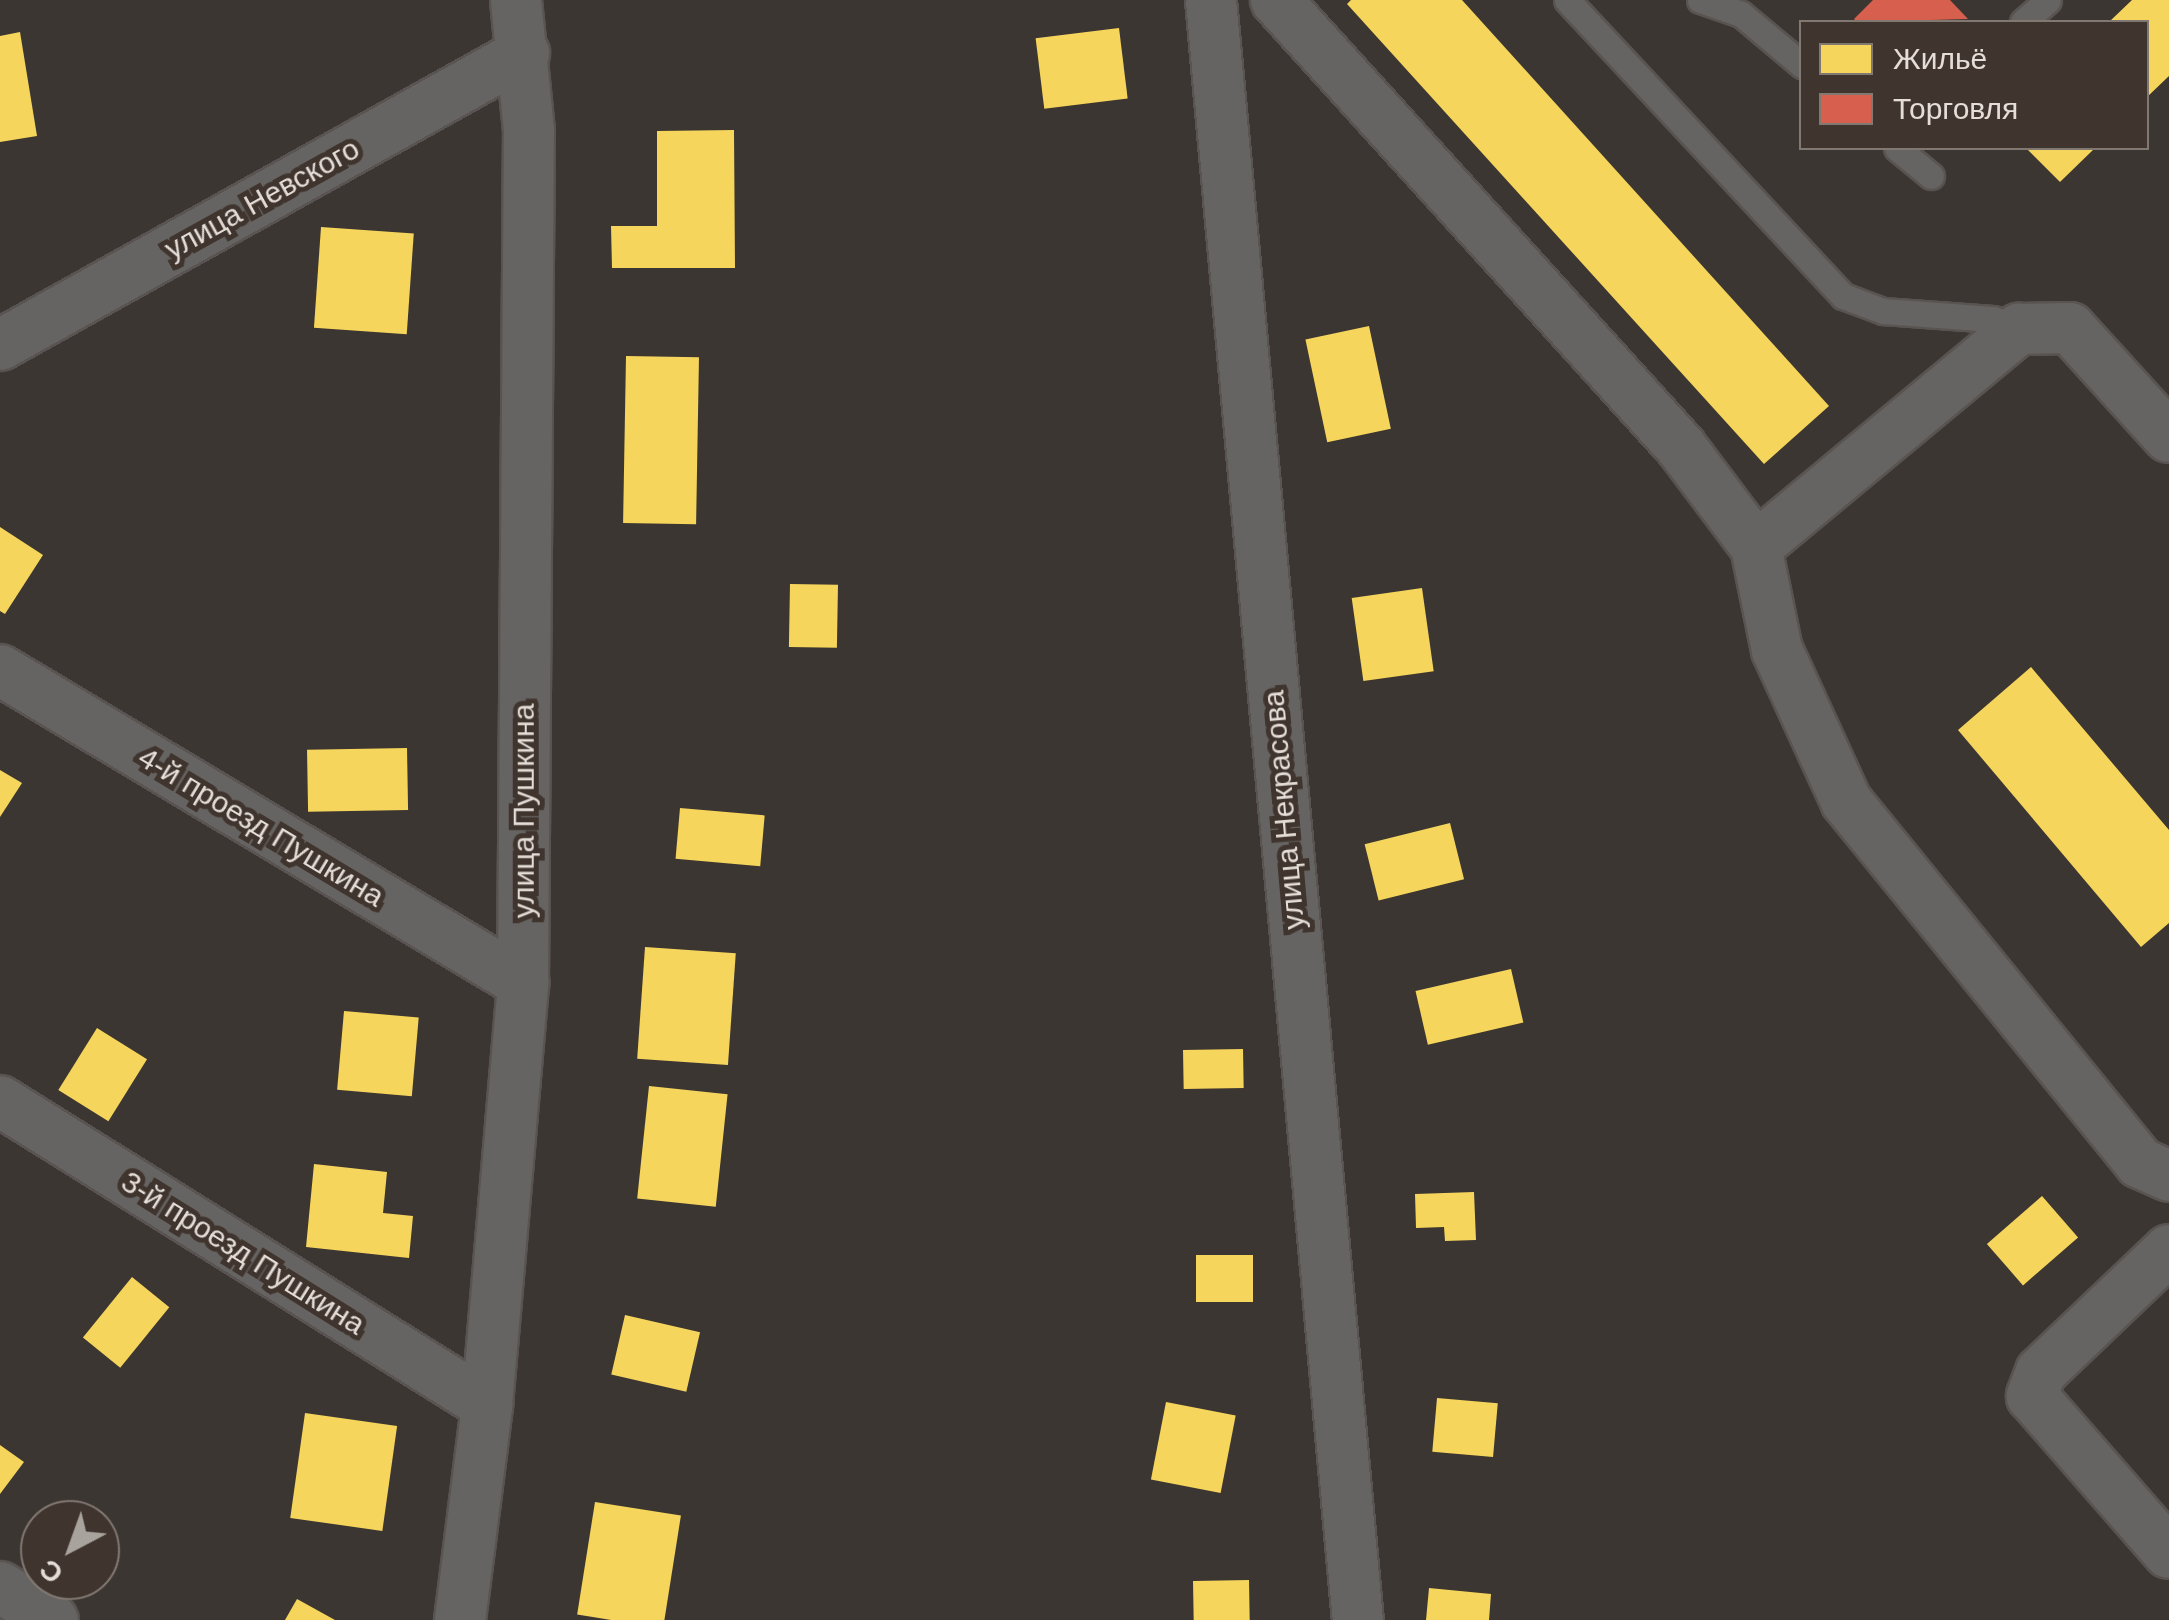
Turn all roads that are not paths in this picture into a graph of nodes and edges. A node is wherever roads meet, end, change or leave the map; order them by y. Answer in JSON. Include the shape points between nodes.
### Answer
{"nodes":[{"id":1,"x":516,"y":0,"type":"edge"},
{"id":2,"x":1211,"y":0,"type":"edge"},
{"id":3,"x":1276,"y":0,"type":"edge"},
{"id":4,"x":1568,"y":0,"type":"edge"},
{"id":5,"x":1700,"y":0,"type":"edge"},
{"id":6,"x":2048,"y":0,"type":"edge"},
{"id":7,"x":2026,"y":20,"type":"edge"},
{"id":8,"x":524,"y":54,"type":"junction"},
{"id":9,"x":1799,"y":63,"type":"edge"},
{"id":10,"x":1899,"y":150,"type":"edge"},
{"id":11,"x":1931,"y":176,"type":"dead end"},
{"id":12,"x":2019,"y":329,"type":"junction"},
{"id":13,"x":2,"y":341,"type":"edge"},
{"id":14,"x":2169,"y":438,"type":"edge"},
{"id":15,"x":1756,"y":546,"type":"junction"},
{"id":16,"x":0,"y":670,"type":"edge"},
{"id":17,"x":522,"y":983,"type":"junction"},
{"id":18,"x":0,"y":1101,"type":"edge"},
{"id":19,"x":2169,"y":1176,"type":"edge"},
{"id":20,"x":2169,"y":1250,"type":"edge"},
{"id":21,"x":487,"y":1405,"type":"junction"},
{"id":22,"x":2169,"y":1554,"type":"edge"},
{"id":23,"x":0,"y":1587,"type":"edge"},
{"id":24,"x":53,"y":1620,"type":"edge"},
{"id":25,"x":460,"y":1620,"type":"edge"},
{"id":26,"x":1358,"y":1620,"type":"edge"}],
"edges":[{"from":1,"to":8,"type":"street","name":"улица Пушкина"},
{"from":2,"to":26,"type":"street","name":"улица Некрасова"},
{"from":3,"to":15,"type":"street","via":[[1682,447]]},
{"from":4,"to":12,"type":"lane","via":[[1843,296],[1883,311],[1994,319]]},
{"from":5,"to":9,"type":"lane","via":[[1742,14]]},
{"from":6,"to":7,"type":"lane"},
{"from":8,"to":13,"type":"street","name":"улица Невского"},
{"from":8,"to":17,"type":"street","name":"улица Пушкина","via":[[529,151]]},
{"from":10,"to":11,"type":"lane"},
{"from":12,"to":14,"type":"street","via":[[2070,328]]},
{"from":12,"to":15,"type":"street"},
{"from":15,"to":19,"type":"street","via":[[1777,650],[1846,801],[2140,1163]]},
{"from":16,"to":17,"type":"street","name":"4-й проезд Пушкина"},
{"from":17,"to":21,"type":"street","name":"улица Пушкина"},
{"from":18,"to":21,"type":"street","name":"3-й проезд Пушкина"},
{"from":20,"to":22,"type":"street","via":[[2040,1372],[2032,1396]]},
{"from":21,"to":25,"type":"street","name":"улица Пушкина"},
{"from":23,"to":24,"type":"street"}]}
